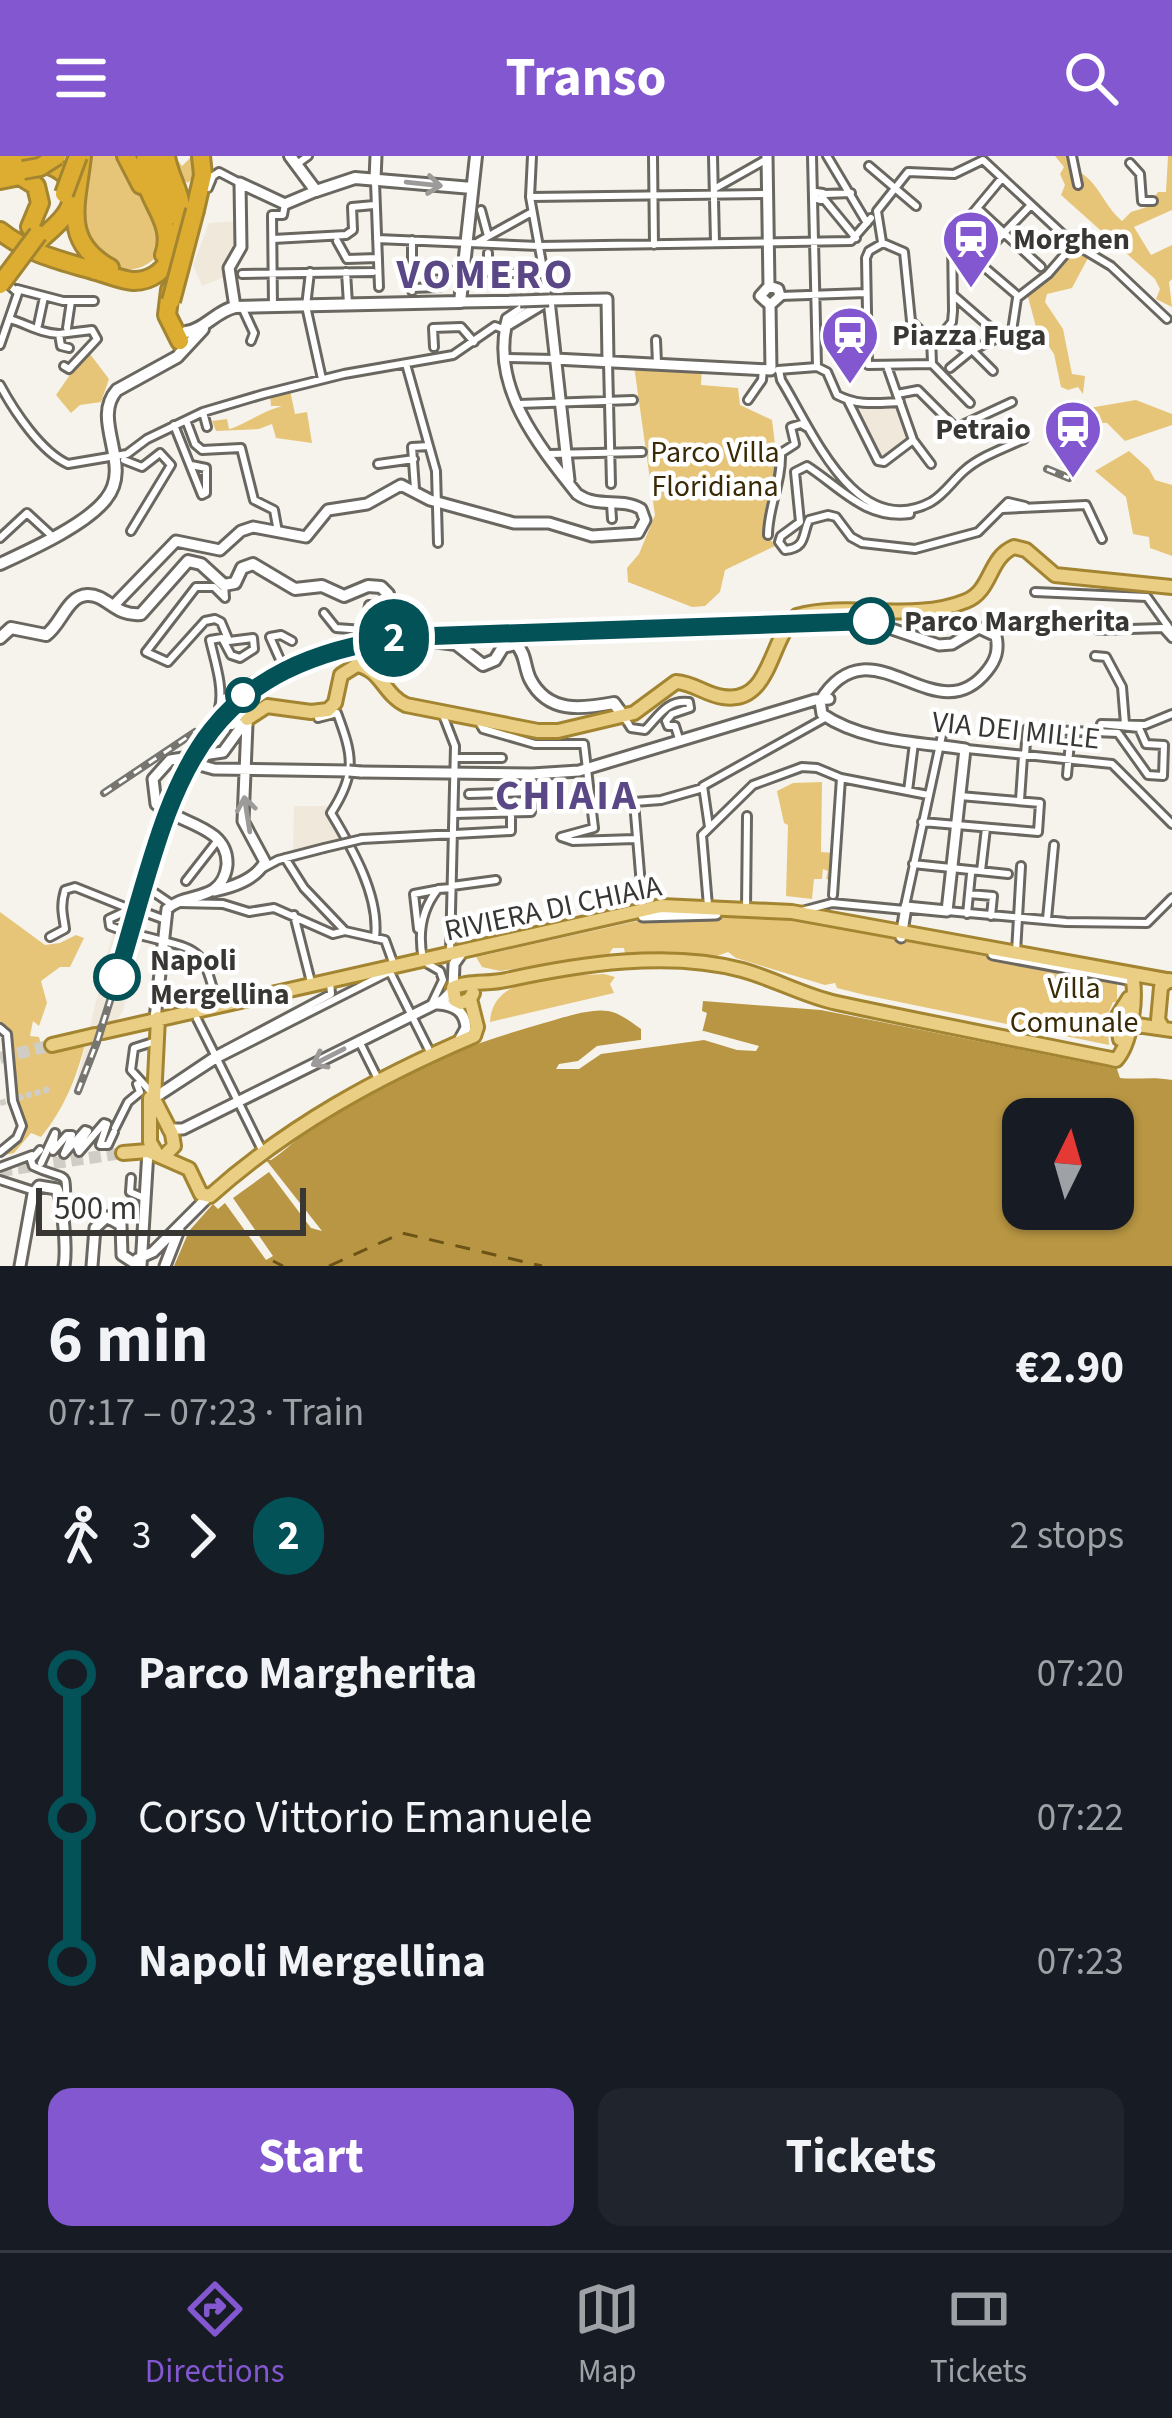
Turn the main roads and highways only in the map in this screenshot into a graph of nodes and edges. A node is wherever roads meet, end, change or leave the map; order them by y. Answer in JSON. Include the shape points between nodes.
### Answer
{"nodes":[{"id":1,"x":57,"y":156,"type":"edge"},
{"id":2,"x":77,"y":156,"type":"edge"},
{"id":3,"x":126,"y":156,"type":"edge"},
{"id":4,"x":155,"y":156,"type":"edge"},
{"id":5,"x":199,"y":156,"type":"edge"},
{"id":6,"x":476,"y":156,"type":"edge"},
{"id":7,"x":293,"y":160,"type":"edge"},
{"id":8,"x":0,"y":164,"type":"edge"},
{"id":9,"x":0,"y":177,"type":"edge"},
{"id":10,"x":472,"y":188,"type":"junction"},
{"id":11,"x":68,"y":190,"type":"junction"},
{"id":12,"x":179,"y":215,"type":"junction"},
{"id":13,"x":35,"y":233,"type":"junction"},
{"id":14,"x":173,"y":251,"type":"junction"},
{"id":15,"x":5,"y":259,"type":"edge"},
{"id":16,"x":111,"y":268,"type":"junction"},
{"id":17,"x":183,"y":335,"type":"junction"},
{"id":18,"x":0,"y":564,"type":"edge"},
{"id":19,"x":1172,"y":586,"type":"edge"},
{"id":20,"x":0,"y":638,"type":"edge"},
{"id":21,"x":624,"y":717,"type":"junction"},
{"id":22,"x":246,"y":720,"type":"road end"},
{"id":23,"x":451,"y":971,"type":"junction"},
{"id":24,"x":1134,"y":981,"type":"junction"},
{"id":25,"x":1170,"y":981,"type":"edge"},
{"id":26,"x":1160,"y":995,"type":"junction"},
{"id":27,"x":1124,"y":1019,"type":"junction"},
{"id":28,"x":156,"y":1023,"type":"junction"},
{"id":29,"x":1165,"y":1024,"type":"edge"},
{"id":30,"x":52,"y":1045,"type":"tunnel mouth"},
{"id":31,"x":155,"y":1097,"type":"junction"},
{"id":32,"x":176,"y":1129,"type":"junction"},
{"id":33,"x":156,"y":1150,"type":"junction"},
{"id":34,"x":123,"y":1153,"type":"tunnel mouth"}],
"edges":[{"from":1,"to":9,"type":"highway","bridge":true},
{"from":2,"to":11,"type":"highway","bridge":true},
{"from":3,"to":12,"type":"highway"},
{"from":4,"to":12,"type":"highway","via":[[151,182]]},
{"from":4,"to":14,"type":"highway","via":[[177,191],[181,224]]},
{"from":5,"to":12,"type":"highway","via":[[203,176]]},
{"from":6,"to":10,"type":"main road"},
{"from":7,"to":10,"type":"main road","one_way":true,"via":[[316,191],[355,178]]},
{"from":8,"to":13,"type":"highway","via":[[42,162],[68,181],[69,208]]},
{"from":9,"to":13,"type":"highway","via":[[24,177],[38,190]]},
{"from":10,"to":17,"type":"main road","via":[[460,302],[238,307]]},
{"from":11,"to":13,"type":"highway"},
{"from":11,"to":16,"type":"highway","via":[[81,244]]},
{"from":12,"to":14,"type":"highway"},
{"from":12,"to":16,"type":"highway","via":[[158,263],[131,273]]},
{"from":12,"to":17,"type":"highway","bridge":true,"via":[[171,305]]},
{"from":13,"to":15,"type":"highway","bridge":true},
{"from":14,"to":15,"type":"highway","via":[[157,274],[131,281]]},
{"from":15,"to":16,"type":"highway","via":[[28,241]]},
{"from":17,"to":18,"type":"main road","via":[[176,353],[110,399],[121,461],[102,504]]},
{"from":19,"to":21,"type":"main road","via":[[1055,575],[1014,547],[996,560],[980,593],[960,603],[802,618],[785,625],[770,667],[748,692],[724,698],[676,682]]},
{"from":20,"to":21,"type":"main road","via":[[14,628],[46,635],[82,595],[145,611],[188,561],[224,585],[254,564],[295,589],[322,586],[352,596],[378,586],[406,640],[456,644],[483,664],[516,644],[552,702],[580,709],[614,704]]},
{"from":21,"to":22,"type":"main road","via":[[546,732],[414,708],[360,665],[343,672],[332,708],[267,706]]},
{"from":23,"to":24,"type":"main road","name":"RIVIERA DI CHIAIA","via":[[644,909],[708,907],[796,913]]},
{"from":23,"to":27,"type":"main road","via":[[485,985],[604,965],[714,965],[826,1000],[1107,1058]]},
{"from":23,"to":28,"type":"main road","name":"RIVIERA DI CHIAIA","via":[[359,973]]},
{"from":23,"to":33,"type":"main road","via":[[474,1036],[378,1079],[204,1197],[189,1169]]},
{"from":24,"to":25,"type":"main road"},
{"from":24,"to":26,"type":"main road"},
{"from":24,"to":27,"type":"main road"},
{"from":25,"to":26,"type":"main road"},
{"from":26,"to":29,"type":"main road"},
{"from":27,"to":29,"type":"main road"},
{"from":28,"to":30,"type":"main road","via":[[151,1013],[137,1024]]},
{"from":28,"to":31,"type":"main road"},
{"from":28,"to":31,"type":"main road"},
{"from":31,"to":32,"type":"main road"},
{"from":31,"to":33,"type":"main road"},
{"from":32,"to":33,"type":"main road","via":[[174,1144]]},
{"from":32,"to":33,"type":"main road","via":[[157,1126]]},
{"from":33,"to":34,"type":"main road"}]}
